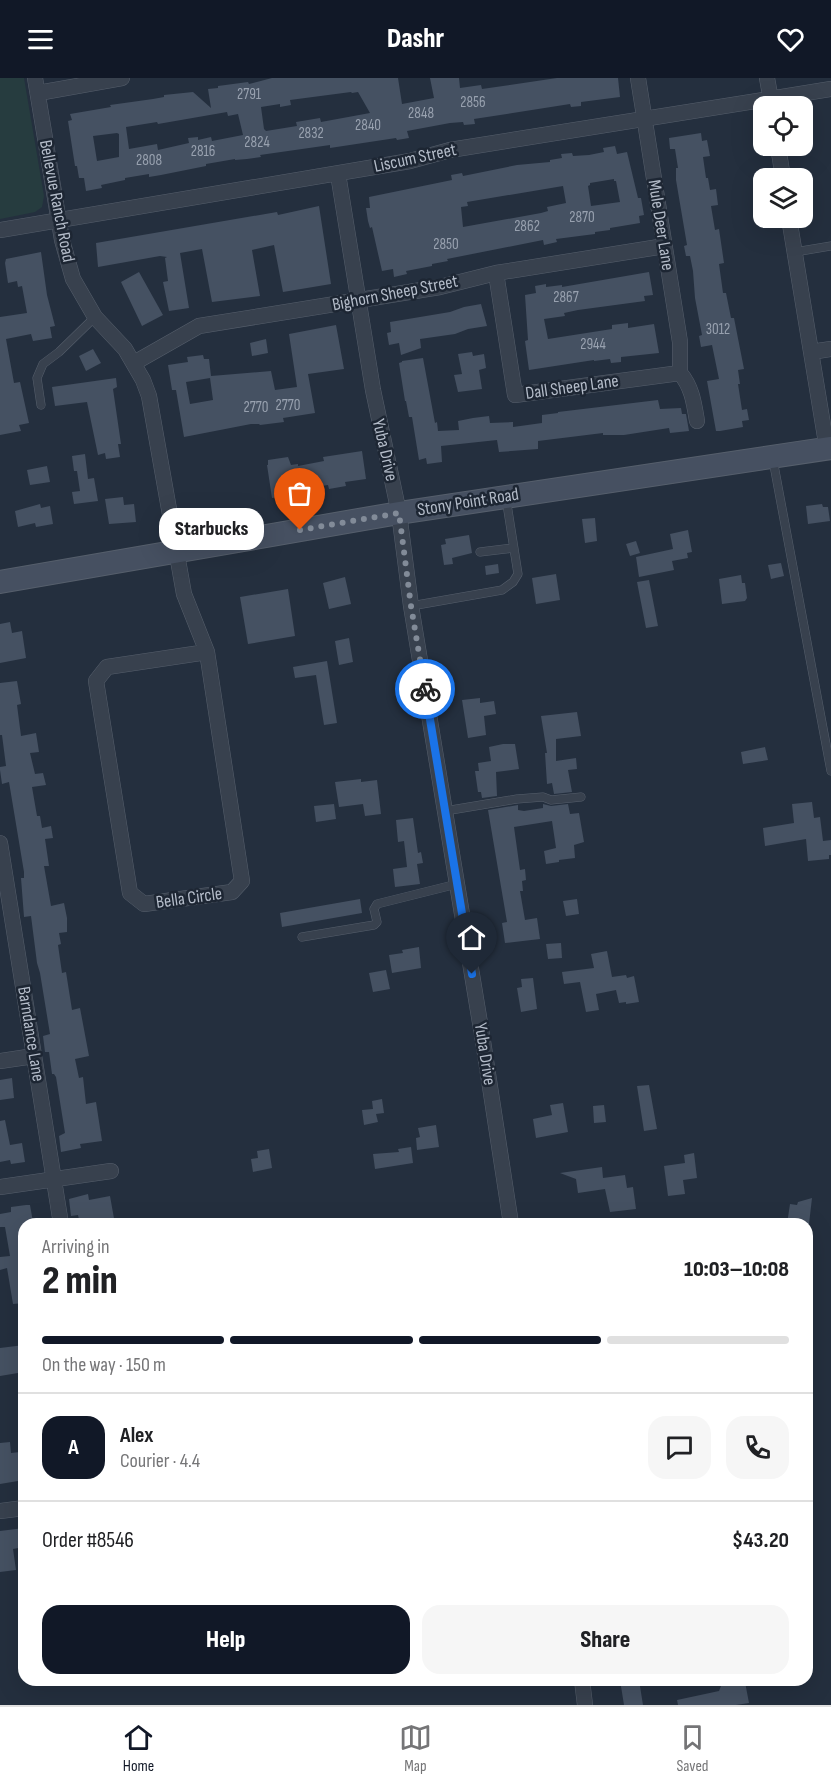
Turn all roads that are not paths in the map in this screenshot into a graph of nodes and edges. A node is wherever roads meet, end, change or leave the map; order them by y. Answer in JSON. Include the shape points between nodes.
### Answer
{"nodes":[{"id":1,"x":122,"y":78,"type":"edge"},
{"id":2,"x":638,"y":78,"type":"edge"},
{"id":3,"x":767,"y":78,"type":"edge"},
{"id":4,"x":37,"y":86,"type":"edge"},
{"id":5,"x":831,"y":89,"type":"edge"},
{"id":6,"x":770,"y":96,"type":"edge"},
{"id":7,"x":801,"y":96,"type":"edge"},
{"id":8,"x":753,"y":105,"type":"edge"},
{"id":9,"x":644,"y":118,"type":"junction"},
{"id":10,"x":338,"y":174,"type":"junction"},
{"id":11,"x":59,"y":221,"type":"junction"},
{"id":12,"x":791,"y":228,"type":"edge"},
{"id":13,"x":0,"y":230,"type":"edge"},
{"id":14,"x":664,"y":246,"type":"junction"},
{"id":15,"x":831,"y":246,"type":"edge"},
{"id":16,"x":795,"y":252,"type":"junction"},
{"id":17,"x":496,"y":273,"type":"junction"},
{"id":18,"x":358,"y":301,"type":"junction"},
{"id":19,"x":95,"y":317,"type":"junction"},
{"id":20,"x":831,"y":349,"type":"edge"},
{"id":21,"x":811,"y":352,"type":"junction"},
{"id":22,"x":134,"y":363,"type":"junction"},
{"id":23,"x":680,"y":373,"type":"junction"},
{"id":24,"x":41,"y":405,"type":"dead end"},
{"id":25,"x":697,"y":421,"type":"dead end"},
{"id":26,"x":829,"y":449,"type":"edge"},
{"id":27,"x":772,"y":456,"type":"junction"},
{"id":28,"x":505,"y":497,"type":"junction"},
{"id":29,"x":399,"y":513,"type":"junction"},
{"id":30,"x":513,"y":548,"type":"junction"},
{"id":31,"x":176,"y":551,"type":"junction"},
{"id":32,"x":480,"y":552,"type":"dead end"},
{"id":33,"x":0,"y":582,"type":"edge"},
{"id":34,"x":411,"y":606,"type":"junction"},
{"id":35,"x":207,"y":652,"type":"junction"},
{"id":36,"x":831,"y":771,"type":"edge"},
{"id":37,"x":581,"y":797,"type":"dead end"},
{"id":38,"x":445,"y":811,"type":"junction"},
{"id":39,"x":0,"y":843,"type":"edge"},
{"id":40,"x":457,"y":884,"type":"junction"},
{"id":41,"x":302,"y":936,"type":"dead end"},
{"id":42,"x":34,"y":1056,"type":"junction"},
{"id":43,"x":0,"y":1061,"type":"edge"},
{"id":44,"x":111,"y":1171,"type":"dead end"},
{"id":45,"x":54,"y":1180,"type":"junction"},
{"id":46,"x":0,"y":1187,"type":"edge"},
{"id":47,"x":61,"y":1218,"type":"edge"},
{"id":48,"x":511,"y":1218,"type":"edge"},
{"id":49,"x":18,"y":1509,"type":"edge"},
{"id":50,"x":0,"y":1511,"type":"edge"},
{"id":51,"x":583,"y":1686,"type":"edge"},
{"id":52,"x":585,"y":1705,"type":"edge"}],
"edges":[{"from":1,"to":4,"type":"street"},
{"from":2,"to":9,"type":"street","name":"Mule Deer Lane"},
{"from":3,"to":6,"type":"street"},
{"from":4,"to":11,"type":"street","name":"Bellevue Ranch Road"},
{"from":5,"to":7,"type":"street","name":"Liscum Street"},
{"from":8,"to":9,"type":"street","name":"Liscum Street"},
{"from":9,"to":10,"type":"street","name":"Liscum Street","via":[[450,150]]},
{"from":9,"to":14,"type":"street","name":"Mule Deer Lane"},
{"from":10,"to":11,"type":"street","name":"Liscum Street"},
{"from":10,"to":18,"type":"street","name":"Yuba Drive"},
{"from":11,"to":13,"type":"street","name":"Liscum Street"},
{"from":11,"to":19,"type":"street","name":"Bellevue Ranch Road","via":[[73,279]]},
{"from":12,"to":16,"type":"street"},
{"from":14,"to":17,"type":"street","name":"Bighorn Sheep Street"},
{"from":14,"to":23,"type":"street","name":"Mule Deer Lane","via":[[680,342]]},
{"from":15,"to":16,"type":"lane"},
{"from":16,"to":21,"type":"street"},
{"from":17,"to":18,"type":"street","name":"Bighorn Sheep Street"},
{"from":17,"to":23,"type":"street","name":"Dall Sheep Lane","via":[[515,395]]},
{"from":18,"to":22,"type":"street","name":"Bighorn Sheep Street","via":[[199,326]]},
{"from":18,"to":29,"type":"street","name":"Yuba Drive"},
{"from":19,"to":22,"type":"street","name":"Bellevue Ranch Road"},
{"from":19,"to":24,"type":"lane","via":[[43,364],[36,378]]},
{"from":20,"to":21,"type":"street"},
{"from":21,"to":26,"type":"street"},
{"from":22,"to":31,"type":"street","name":"Bellevue Ranch Road","via":[[153,412]]},
{"from":23,"to":25,"type":"street","via":[[691,389]]},
{"from":26,"to":27,"type":"main road","name":"Stony Point Road"},
{"from":27,"to":28,"type":"main road","name":"Stony Point Road"},
{"from":27,"to":36,"type":"lane"},
{"from":28,"to":29,"type":"main road","name":"Stony Point Road"},
{"from":28,"to":30,"type":"lane"},
{"from":29,"to":31,"type":"main road","name":"Stony Point Road"},
{"from":29,"to":34,"type":"street","name":"Yuba Drive"},
{"from":30,"to":32,"type":"lane"},
{"from":30,"to":34,"type":"lane","via":[[518,574],[502,590]]},
{"from":31,"to":33,"type":"main road","name":"Stony Point Road"},
{"from":31,"to":35,"type":"street","name":"Bella Circle","via":[[184,594]]},
{"from":34,"to":38,"type":"street","name":"Yuba Drive"},
{"from":35,"to":35,"type":"street","name":"Bella Circle","via":[[107,667],[96,681],[129,893],[144,904],[232,892],[242,881]]},
{"from":37,"to":38,"type":"lane","via":[[551,800],[543,796]]},
{"from":38,"to":40,"type":"street","name":"Yuba Drive"},
{"from":39,"to":42,"type":"street","name":"Barndance Lane"},
{"from":40,"to":41,"type":"lane","via":[[377,904],[374,925]]},
{"from":40,"to":48,"type":"street","name":"Yuba Drive"},
{"from":42,"to":43,"type":"street"},
{"from":42,"to":45,"type":"street","name":"Barndance Lane"},
{"from":44,"to":45,"type":"street"},
{"from":45,"to":46,"type":"street"},
{"from":45,"to":47,"type":"street","name":"Barndance Lane"},
{"from":49,"to":50,"type":"street"},
{"from":51,"to":52,"type":"street"}]}
